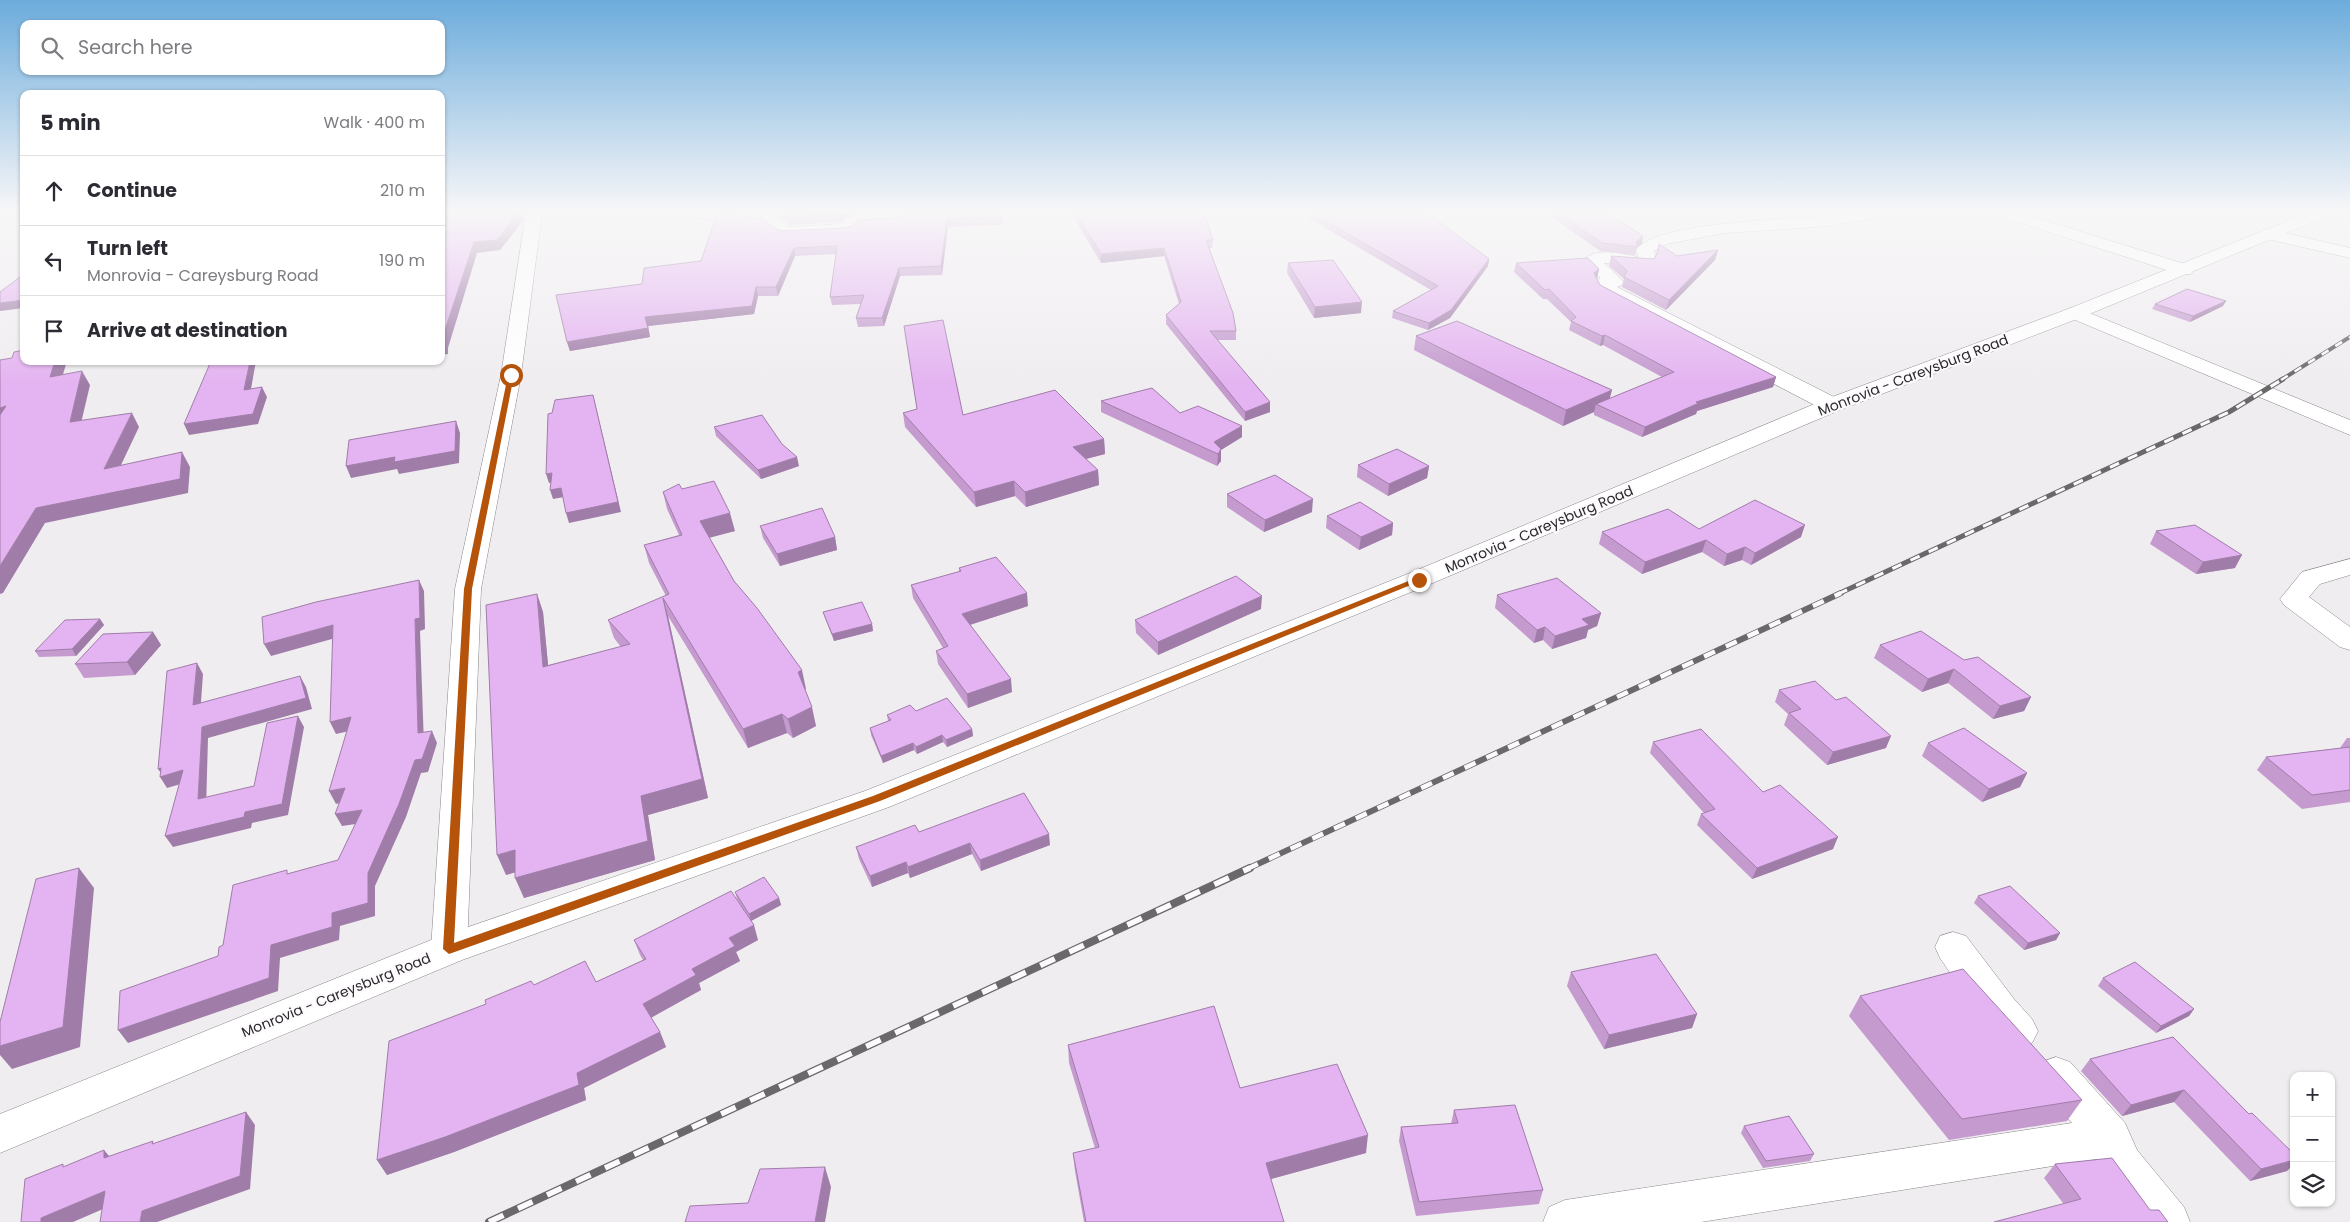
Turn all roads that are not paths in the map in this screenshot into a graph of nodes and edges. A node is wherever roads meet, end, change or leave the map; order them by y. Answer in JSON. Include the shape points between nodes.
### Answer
{"nodes":[{"id":1,"x":529,"y":270,"type":"edge"},
{"id":2,"x":1602,"y":270,"type":"edge"},
{"id":3,"x":2185,"y":270,"type":"edge"},
{"id":4,"x":2075,"y":313,"type":"junction"},
{"id":5,"x":1832,"y":405,"type":"junction"},
{"id":6,"x":2350,"y":428,"type":"edge"},
{"id":7,"x":2350,"y":567,"type":"edge"},
{"id":8,"x":2350,"y":641,"type":"edge"},
{"id":9,"x":1953,"y":947,"type":"dead end"},
{"id":10,"x":449,"y":949,"type":"junction"},
{"id":11,"x":0,"y":1134,"type":"edge"},
{"id":12,"x":2110,"y":1137,"type":"junction"},
{"id":13,"x":1565,"y":1222,"type":"edge"},
{"id":14,"x":2168,"y":1222,"type":"edge"}],
"edges":[{"from":1,"to":10,"type":"street","via":[[468,589]]},
{"from":2,"to":5,"type":"street","via":[[1615,282],[1603,283],[1606,289]]},
{"from":3,"to":4,"type":"street","name":"Monrovia - Careysburg Road"},
{"from":4,"to":5,"type":"street","name":"Monrovia - Careysburg Road"},
{"from":4,"to":6,"type":"street"},
{"from":5,"to":10,"type":"street","name":"Monrovia - Careysburg Road","via":[[1419,580],[876,799]]},
{"from":7,"to":8,"type":"street","via":[[2311,578],[2294,598]]},
{"from":9,"to":12,"type":"street","via":[[2000,1011]]},
{"from":10,"to":11,"type":"street","name":"Monrovia - Careysburg Road"},
{"from":12,"to":13,"type":"street"},
{"from":12,"to":14,"type":"street","via":[[2121,1164]]}]}
